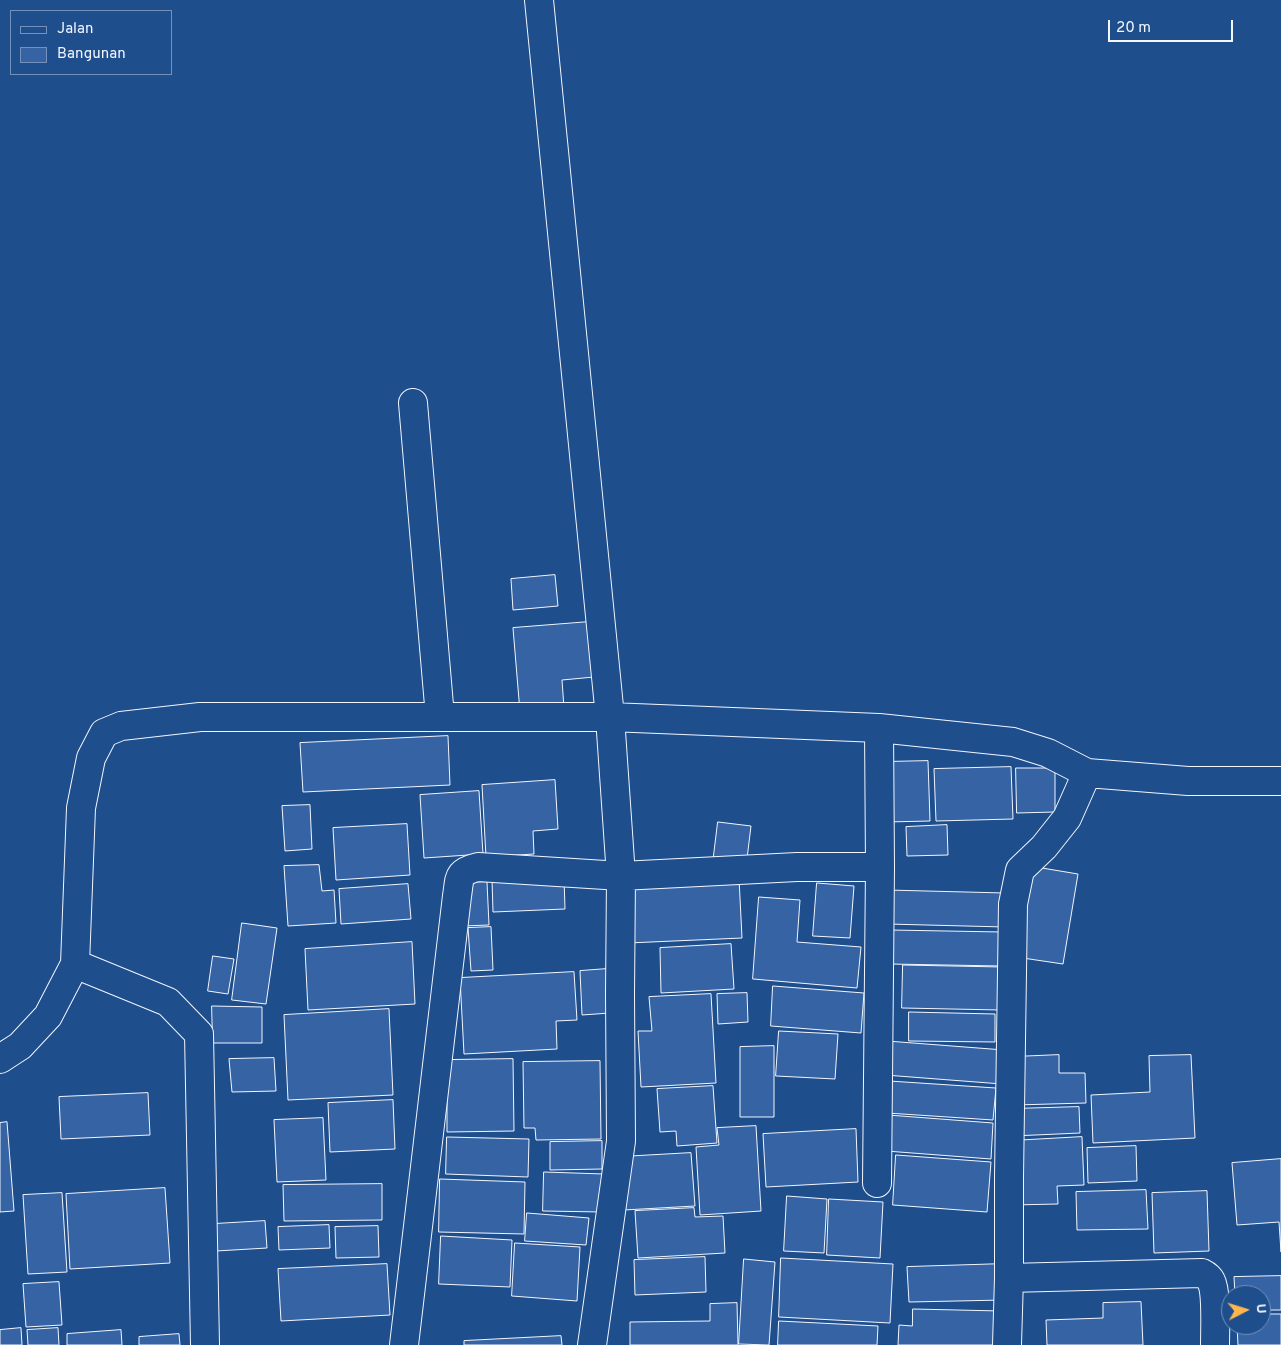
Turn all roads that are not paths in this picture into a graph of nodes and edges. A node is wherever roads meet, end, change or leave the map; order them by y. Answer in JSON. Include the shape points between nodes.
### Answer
{"nodes":[{"id":1,"x":538,"y":0,"type":"edge"},
{"id":2,"x":413,"y":402,"type":"dead end"},
{"id":3,"x":440,"y":717,"type":"junction"},
{"id":4,"x":610,"y":717,"type":"junction"},
{"id":5,"x":879,"y":728,"type":"junction"},
{"id":6,"x":1087,"y":773,"type":"junction"},
{"id":7,"x":1281,"y":781,"type":"edge"},
{"id":8,"x":880,"y":867,"type":"junction"},
{"id":9,"x":622,"y":876,"type":"junction"},
{"id":10,"x":75,"y":964,"type":"junction"},
{"id":11,"x":0,"y":1059,"type":"edge"},
{"id":12,"x":876,"y":1183,"type":"dead end"},
{"id":13,"x":1009,"y":1278,"type":"junction"},
{"id":14,"x":206,"y":1345,"type":"edge"},
{"id":15,"x":404,"y":1345,"type":"edge"},
{"id":16,"x":592,"y":1345,"type":"edge"},
{"id":17,"x":1007,"y":1345,"type":"edge"},
{"id":18,"x":1215,"y":1345,"type":"edge"}],
"edges":[{"from":1,"to":4,"type":"street"},
{"from":2,"to":3,"type":"street"},
{"from":3,"to":4,"type":"street"},
{"from":3,"to":10,"type":"street","via":[[200,717],[121,726],[104,733],[91,758],[81,808]]},
{"from":4,"to":5,"type":"street"},
{"from":4,"to":9,"type":"street"},
{"from":5,"to":6,"type":"street","via":[[1014,742],[1048,753]]},
{"from":5,"to":8,"type":"street"},
{"from":6,"to":7,"type":"street","via":[[1188,781]]},
{"from":6,"to":13,"type":"street","via":[[1067,818],[1020,870],[1013,904]]},
{"from":8,"to":9,"type":"street","via":[[797,867]]},
{"from":8,"to":12,"type":"street"},
{"from":9,"to":15,"type":"street","via":[[478,867],[460,875]]},
{"from":9,"to":16,"type":"street","via":[[621,1141]]},
{"from":10,"to":11,"type":"street","via":[[48,1016],[20,1046]]},
{"from":10,"to":14,"type":"street","via":[[168,1002],[199,1034]]},
{"from":13,"to":17,"type":"street"},
{"from":13,"to":18,"type":"street","via":[[1202,1273],[1212,1283]]}]}
